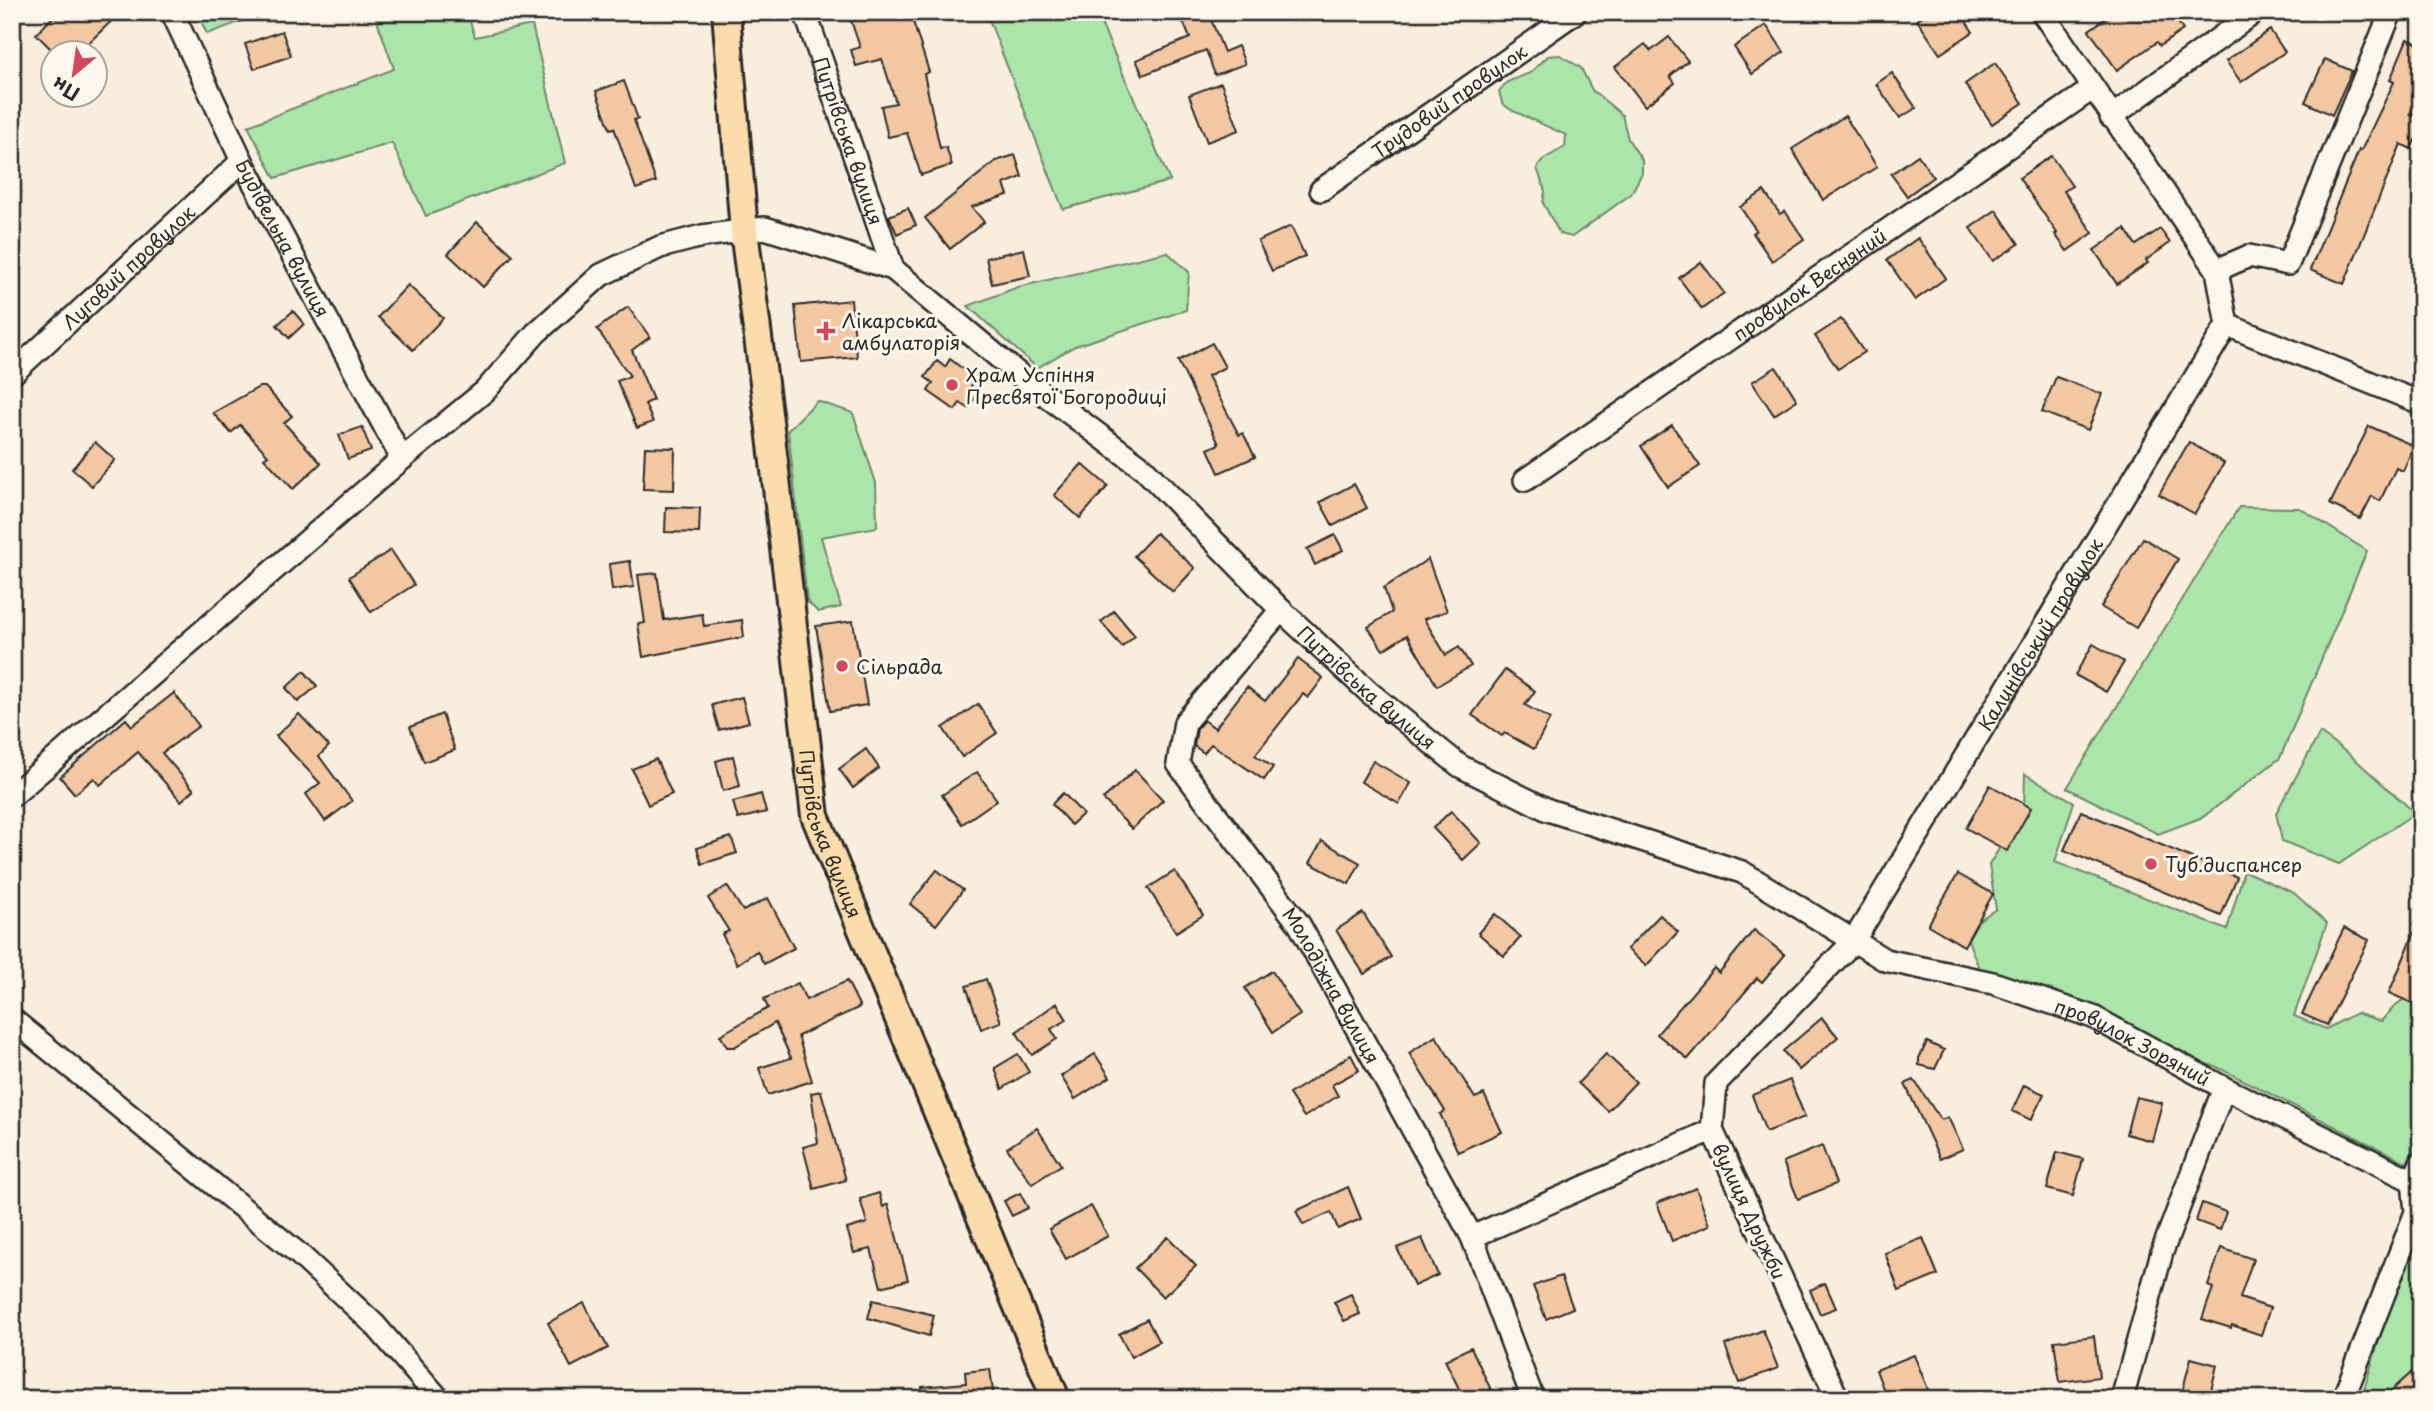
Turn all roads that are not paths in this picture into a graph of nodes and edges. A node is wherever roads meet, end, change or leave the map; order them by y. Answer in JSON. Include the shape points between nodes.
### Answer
{"nodes":[{"id":1,"x":172,"y":12,"type":"edge"},
{"id":2,"x":726,"y":12,"type":"edge"},
{"id":3,"x":805,"y":12,"type":"edge"},
{"id":4,"x":1576,"y":12,"type":"edge"},
{"id":5,"x":2042,"y":12,"type":"edge"},
{"id":6,"x":2255,"y":12,"type":"edge"},
{"id":7,"x":2391,"y":12,"type":"edge"},
{"id":8,"x":2092,"y":89,"type":"junction"},
{"id":9,"x":2111,"y":117,"type":"junction"},
{"id":10,"x":243,"y":161,"type":"junction"},
{"id":11,"x":1321,"y":190,"type":"dead end"},
{"id":12,"x":744,"y":231,"type":"junction"},
{"id":13,"x":893,"y":269,"type":"junction"},
{"id":14,"x":2217,"y":270,"type":"junction"},
{"id":15,"x":2227,"y":325,"type":"junction"},
{"id":16,"x":12,"y":374,"type":"edge"},
{"id":17,"x":2421,"y":403,"type":"edge"},
{"id":18,"x":401,"y":459,"type":"junction"},
{"id":19,"x":1525,"y":480,"type":"dead end"},
{"id":20,"x":1281,"y":610,"type":"junction"},
{"id":21,"x":12,"y":796,"type":"edge"},
{"id":22,"x":1742,"y":872,"type":"joint"},
{"id":23,"x":1853,"y":942,"type":"junction"},
{"id":24,"x":12,"y":1020,"type":"edge"},
{"id":25,"x":2224,"y":1088,"type":"junction"},
{"id":26,"x":1712,"y":1130,"type":"junction"},
{"id":27,"x":2417,"y":1172,"type":"edge"},
{"id":28,"x":2418,"y":1215,"type":"edge"},
{"id":29,"x":1472,"y":1237,"type":"junction"},
{"id":30,"x":439,"y":1399,"type":"edge"},
{"id":31,"x":1056,"y":1399,"type":"edge"},
{"id":32,"x":1534,"y":1399,"type":"edge"},
{"id":33,"x":1838,"y":1399,"type":"edge"},
{"id":34,"x":2122,"y":1399,"type":"edge"},
{"id":35,"x":2343,"y":1399,"type":"edge"}],
"edges":[{"from":1,"to":10,"type":"street","name":"Будівельна вулиця"},
{"from":2,"to":12,"type":"main road","name":"Путрівська вулиця"},
{"from":3,"to":13,"type":"street","name":"Путрівська вулиця"},
{"from":4,"to":11,"type":"street","name":"Трудовий провулок"},
{"from":5,"to":8,"type":"street"},
{"from":6,"to":9,"type":"street"},
{"from":7,"to":14,"type":"street","via":[[2288,264],[2249,256]]},
{"from":8,"to":9,"type":"street"},
{"from":8,"to":19,"type":"street","name":"провулок Весняний"},
{"from":9,"to":14,"type":"street"},
{"from":10,"to":16,"type":"street","name":"Луговий провулок"},
{"from":10,"to":18,"type":"street","name":"Будівельна вулиця"},
{"from":12,"to":13,"type":"street","name":"Путрівська вулиця","via":[[765,229]]},
{"from":12,"to":18,"type":"street","via":[[660,247],[601,275],[536,333],[485,391]]},
{"from":12,"to":31,"type":"main road","name":"Путрівська вулиця","via":[[815,816]]},
{"from":13,"to":20,"type":"street","name":"Путрівська вулиця","via":[[1028,382],[1143,468]]},
{"from":14,"to":15,"type":"street"},
{"from":15,"to":17,"type":"street"},
{"from":15,"to":23,"type":"street","name":"Калинівський провулок"},
{"from":18,"to":21,"type":"street"},
{"from":20,"to":22,"type":"street","name":"Путрівська вулиця","via":[[1370,693],[1460,766],[1548,810]]},
{"from":20,"to":29,"type":"street","name":"Молодіжна вулиця","via":[[1185,722],[1178,764],[1299,924]]},
{"from":22,"to":23,"type":"street","name":"провулок Зоряний"},
{"from":23,"to":25,"type":"street","name":"провулок Зоряний","via":[[1885,960],[1993,983],[2093,1017]]},
{"from":23,"to":26,"type":"street","name":"вулиця Дружби","via":[[1716,1083]]},
{"from":24,"to":30,"type":"street","via":[[300,1255],[375,1325]]},
{"from":25,"to":27,"type":"street"},
{"from":25,"to":34,"type":"street","name":"провулок Зоряний","via":[[2162,1252]]},
{"from":26,"to":29,"type":"street"},
{"from":26,"to":33,"type":"street","name":"вулиця Дружби"},
{"from":27,"to":28,"type":"street"},
{"from":28,"to":35,"type":"street"},
{"from":29,"to":32,"type":"street","name":"Молодіжна вулиця"}]}
